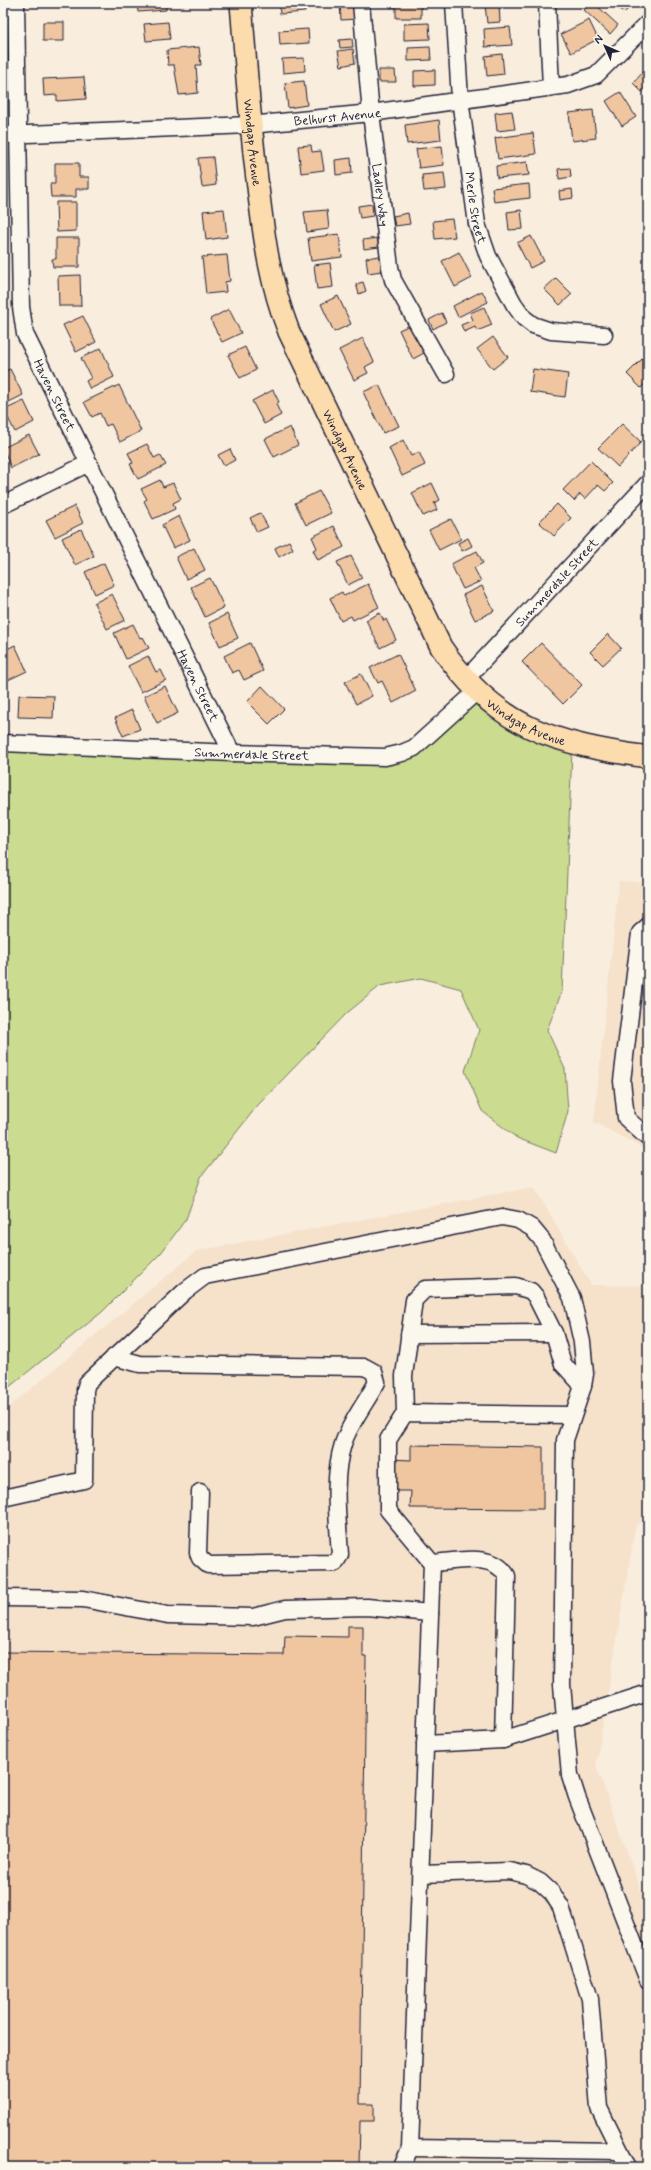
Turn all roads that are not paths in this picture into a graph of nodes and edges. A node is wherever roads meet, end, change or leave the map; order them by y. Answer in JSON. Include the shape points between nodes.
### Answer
{"nodes":[{"id":1,"x":16,"y":3,"type":"edge"},
{"id":2,"x":241,"y":3,"type":"edge"},
{"id":3,"x":361,"y":3,"type":"edge"},
{"id":4,"x":454,"y":3,"type":"edge"},
{"id":5,"x":547,"y":3,"type":"edge"},
{"id":6,"x":648,"y":24,"type":"edge"},
{"id":7,"x":551,"y":87,"type":"junction"},
{"id":8,"x":460,"y":99,"type":"junction"},
{"id":9,"x":371,"y":113,"type":"junction"},
{"id":10,"x":250,"y":125,"type":"junction"},
{"id":11,"x":11,"y":135,"type":"edge"},
{"id":12,"x":604,"y":335,"type":"dead end"},
{"id":13,"x":446,"y":374,"type":"dead end"},
{"id":14,"x":89,"y":463,"type":"junction"},
{"id":15,"x":648,"y":483,"type":"edge"},
{"id":16,"x":642,"y":495,"type":"edge"},
{"id":17,"x":3,"y":505,"type":"edge"},
{"id":18,"x":471,"y":685,"type":"junction"},
{"id":19,"x":3,"y":743,"type":"edge"},
{"id":20,"x":232,"y":753,"type":"junction"},
{"id":21,"x":648,"y":757,"type":"edge"},
{"id":22,"x":648,"y":926,"type":"edge"},
{"id":23,"x":648,"y":1138,"type":"edge"},
{"id":24,"x":554,"y":1333,"type":"junction"},
{"id":25,"x":409,"y":1334,"type":"junction"},
{"id":26,"x":114,"y":1357,"type":"junction"},
{"id":27,"x":583,"y":1386,"type":"junction"},
{"id":28,"x":405,"y":1413,"type":"junction"},
{"id":29,"x":572,"y":1416,"type":"junction"},
{"id":30,"x":200,"y":1492,"type":"dead end"},
{"id":31,"x":3,"y":1498,"type":"edge"},
{"id":32,"x":432,"y":1563,"type":"junction"},
{"id":33,"x":3,"y":1598,"type":"edge"},
{"id":34,"x":430,"y":1613,"type":"junction"},
{"id":35,"x":648,"y":1693,"type":"edge"},
{"id":36,"x":565,"y":1721,"type":"junction"},
{"id":37,"x":503,"y":1740,"type":"junction"},
{"id":38,"x":425,"y":1744,"type":"junction"},
{"id":39,"x":421,"y":1874,"type":"junction"},
{"id":40,"x":648,"y":1980,"type":"edge"},
{"id":41,"x":410,"y":2148,"type":"junction"},
{"id":42,"x":620,"y":2151,"type":"junction"},
{"id":43,"x":402,"y":2167,"type":"edge"},
{"id":44,"x":628,"y":2167,"type":"edge"}],
"edges":[{"from":1,"to":11,"type":"street","name":"Haven Street"},
{"from":2,"to":10,"type":"main road","name":"Windgap Avenue"},
{"from":3,"to":9,"type":"street","name":"Ladley Way"},
{"from":4,"to":8,"type":"street","name":"Merle Street"},
{"from":5,"to":7,"type":"street"},
{"from":6,"to":7,"type":"street","name":"Belhurst Avenue","via":[[596,75],[584,81]]},
{"from":7,"to":8,"type":"street","name":"Belhurst Avenue"},
{"from":8,"to":9,"type":"street","name":"Belhurst Avenue"},
{"from":8,"to":12,"type":"street","name":"Merle Street","via":[[477,224],[488,256],[514,304],[524,318],[541,329]]},
{"from":9,"to":10,"type":"street","name":"Belhurst Avenue"},
{"from":9,"to":13,"type":"street","name":"Ladley Way","via":[[387,250],[393,280]]},
{"from":10,"to":11,"type":"street","name":"Belhurst Avenue"},
{"from":10,"to":18,"type":"main road","name":"Windgap Avenue","via":[[266,256],[279,306],[289,332],[441,647]]},
{"from":11,"to":14,"type":"street","name":"Haven Street","via":[[24,329]]},
{"from":14,"to":17,"type":"street"},
{"from":14,"to":20,"type":"street","name":"Haven Street"},
{"from":15,"to":16,"type":"street","name":"Summerdale Street"},
{"from":16,"to":18,"type":"street","name":"Summerdale Street"},
{"from":18,"to":20,"type":"street","name":"Summerdale Street","via":[[414,748],[402,753],[385,757]]},
{"from":18,"to":21,"type":"main road","name":"Windgap Avenue","via":[[517,721],[556,740]]},
{"from":19,"to":20,"type":"street","name":"Summerdale Street"},
{"from":22,"to":23,"type":"street","via":[[640,933],[622,1081],[626,1118]]},
{"from":24,"to":25,"type":"street"},
{"from":24,"to":25,"type":"street","via":[[536,1297],[531,1291],[516,1286],[425,1289],[414,1300]]},
{"from":24,"to":27,"type":"street","via":[[563,1364]]},
{"from":25,"to":28,"type":"street","via":[[404,1376]]},
{"from":26,"to":27,"type":"street","via":[[185,1291],[213,1273],[502,1217],[532,1228],[542,1240],[572,1298],[582,1342],[585,1374]]},
{"from":26,"to":30,"type":"street","via":[[140,1364],[365,1367],[374,1372],[377,1382],[343,1442],[339,1458],[337,1494],[340,1555],[335,1563],[208,1565],[198,1553]]},
{"from":26,"to":31,"type":"street","via":[[85,1386],[84,1480]]},
{"from":27,"to":29,"type":"street"},
{"from":28,"to":29,"type":"street"},
{"from":28,"to":32,"type":"street","via":[[388,1440],[388,1510]]},
{"from":29,"to":36,"type":"street","via":[[565,1440],[562,1685]]},
{"from":32,"to":34,"type":"street"},
{"from":32,"to":37,"type":"street","via":[[487,1560],[499,1565],[507,1576]]},
{"from":33,"to":34,"type":"street","via":[[83,1599],[168,1615],[253,1617],[285,1609],[367,1607]]},
{"from":34,"to":38,"type":"street"},
{"from":35,"to":36,"type":"street"},
{"from":36,"to":37,"type":"street"},
{"from":36,"to":40,"type":"street","via":[[570,1775],[577,1797]]},
{"from":37,"to":38,"type":"street"},
{"from":38,"to":39,"type":"street"},
{"from":39,"to":41,"type":"street"},
{"from":39,"to":42,"type":"street","via":[[510,1872],[526,1875],[540,1882],[552,1893],[561,1907],[590,1998],[599,2108]]},
{"from":41,"to":42,"type":"street"},
{"from":41,"to":43,"type":"street"},
{"from":42,"to":44,"type":"street"}]}
